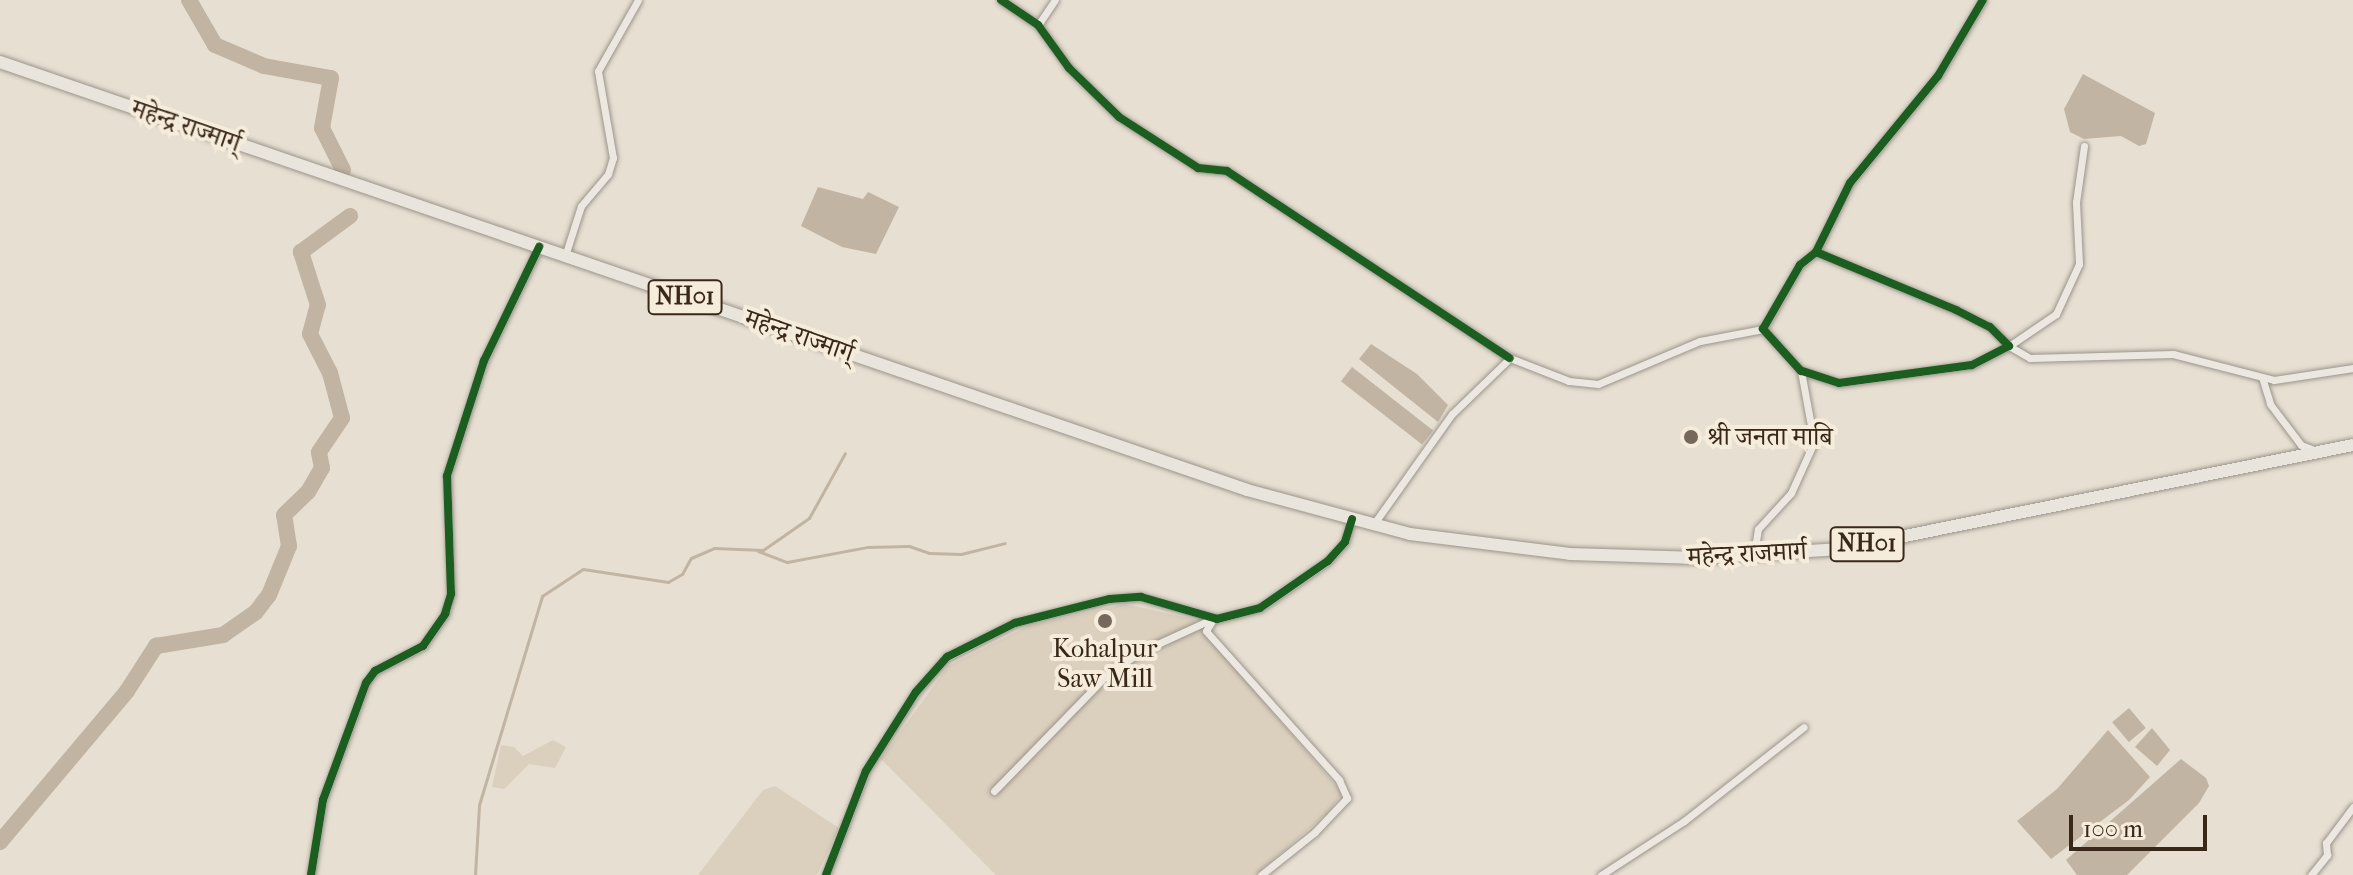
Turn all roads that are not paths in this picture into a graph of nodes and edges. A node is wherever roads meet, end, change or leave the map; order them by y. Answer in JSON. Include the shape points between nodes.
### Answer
{"nodes":[{"id":1,"x":638,"y":0,"type":"edge"},
{"id":2,"x":1001,"y":0,"type":"edge"},
{"id":3,"x":1055,"y":0,"type":"edge"},
{"id":4,"x":1983,"y":0,"type":"edge"},
{"id":5,"x":1038,"y":25,"type":"junction"},
{"id":6,"x":0,"y":62,"type":"edge"},
{"id":7,"x":2084,"y":146,"type":"dead end"},
{"id":8,"x":539,"y":247,"type":"junction"},
{"id":9,"x":1816,"y":252,"type":"junction"},
{"id":10,"x":565,"y":256,"type":"junction"},
{"id":11,"x":1763,"y":329,"type":"junction"},
{"id":12,"x":2009,"y":346,"type":"junction"},
{"id":13,"x":1510,"y":358,"type":"junction"},
{"id":14,"x":2353,"y":368,"type":"edge"},
{"id":15,"x":1801,"y":371,"type":"junction"},
{"id":16,"x":2262,"y":377,"type":"junction"},
{"id":17,"x":2353,"y":445,"type":"edge"},
{"id":18,"x":2320,"y":452,"type":"junction"},
{"id":19,"x":1352,"y":519,"type":"junction"},
{"id":20,"x":1373,"y":525,"type":"junction"},
{"id":21,"x":1754,"y":554,"type":"junction"},
{"id":22,"x":1214,"y":618,"type":"junction"},
{"id":23,"x":1804,"y":727,"type":"dead end"},
{"id":24,"x":994,"y":791,"type":"dead end"},
{"id":25,"x":2353,"y":807,"type":"edge"},
{"id":26,"x":311,"y":875,"type":"edge"},
{"id":27,"x":826,"y":875,"type":"edge"},
{"id":28,"x":1261,"y":875,"type":"edge"},
{"id":29,"x":1601,"y":875,"type":"edge"},
{"id":30,"x":2311,"y":875,"type":"edge"}],
"edges":[{"from":1,"to":10,"type":"street","via":[[598,71],[613,158],[608,174],[581,206]]},
{"from":2,"to":5,"type":"street"},
{"from":3,"to":5,"type":"street"},
{"from":4,"to":9,"type":"street","via":[[1938,76],[1850,183]]},
{"from":5,"to":13,"type":"street","via":[[1069,68],[1119,117],[1198,168],[1227,171],[1254,187]]},
{"from":6,"to":8,"type":"highway","name":"महेन्द्र राज्मार्ग्","number":"NH01"},
{"from":7,"to":12,"type":"street","via":[[2076,221],[2079,264],[2056,314]]},
{"from":8,"to":10,"type":"highway","name":"महेन्द्र राज्मार्ग्","number":"NH01"},
{"from":8,"to":26,"type":"street","via":[[480,371],[447,476],[451,594],[445,614],[423,646],[375,671],[366,683],[323,800]]},
{"from":9,"to":11,"type":"street","via":[[1800,265],[1763,320]]},
{"from":9,"to":12,"type":"street","via":[[1956,310],[1990,327]]},
{"from":10,"to":19,"type":"highway","name":"महेन्द्र राज्मार्ग्","number":"NH01","via":[[1247,490]]},
{"from":11,"to":13,"type":"street","via":[[1700,341],[1598,384],[1569,381]]},
{"from":11,"to":15,"type":"street"},
{"from":12,"to":15,"type":"street","via":[[1972,365],[1864,381],[1839,383]]},
{"from":12,"to":16,"type":"street","via":[[2030,358],[2173,354]]},
{"from":13,"to":20,"type":"street","via":[[1452,414]]},
{"from":14,"to":16,"type":"street","via":[[2294,379]]},
{"from":15,"to":21,"type":"street","via":[[1814,442],[1791,493],[1758,529]]},
{"from":16,"to":18,"type":"street","via":[[2270,404],[2301,445]]},
{"from":17,"to":18,"type":"highway","name":"महेन्द्र राजमार्ग","number":"NH01"},
{"from":18,"to":21,"type":"highway","name":"महेन्द्र राजमार्ग","number":"NH01","via":[[1841,549]]},
{"from":19,"to":20,"type":"highway","name":"महेन्द्र राज्मार्ग्","number":"NH01"},
{"from":19,"to":22,"type":"street","via":[[1345,542],[1328,561],[1260,608]]},
{"from":20,"to":21,"type":"highway","name":"महेन्द्र राजमार्ग","number":"NH01","via":[[1570,554]]},
{"from":22,"to":24,"type":"street","via":[[1140,652],[1107,675]]},
{"from":22,"to":27,"type":"street","via":[[1141,597],[1110,599],[1015,623],[947,657],[923,682],[866,771]]},
{"from":22,"to":28,"type":"street","via":[[1206,631],[1329,768],[1347,798]]},
{"from":23,"to":29,"type":"street","via":[[1684,821]]},
{"from":25,"to":30,"type":"street","via":[[2326,843],[2327,855]]}]}
